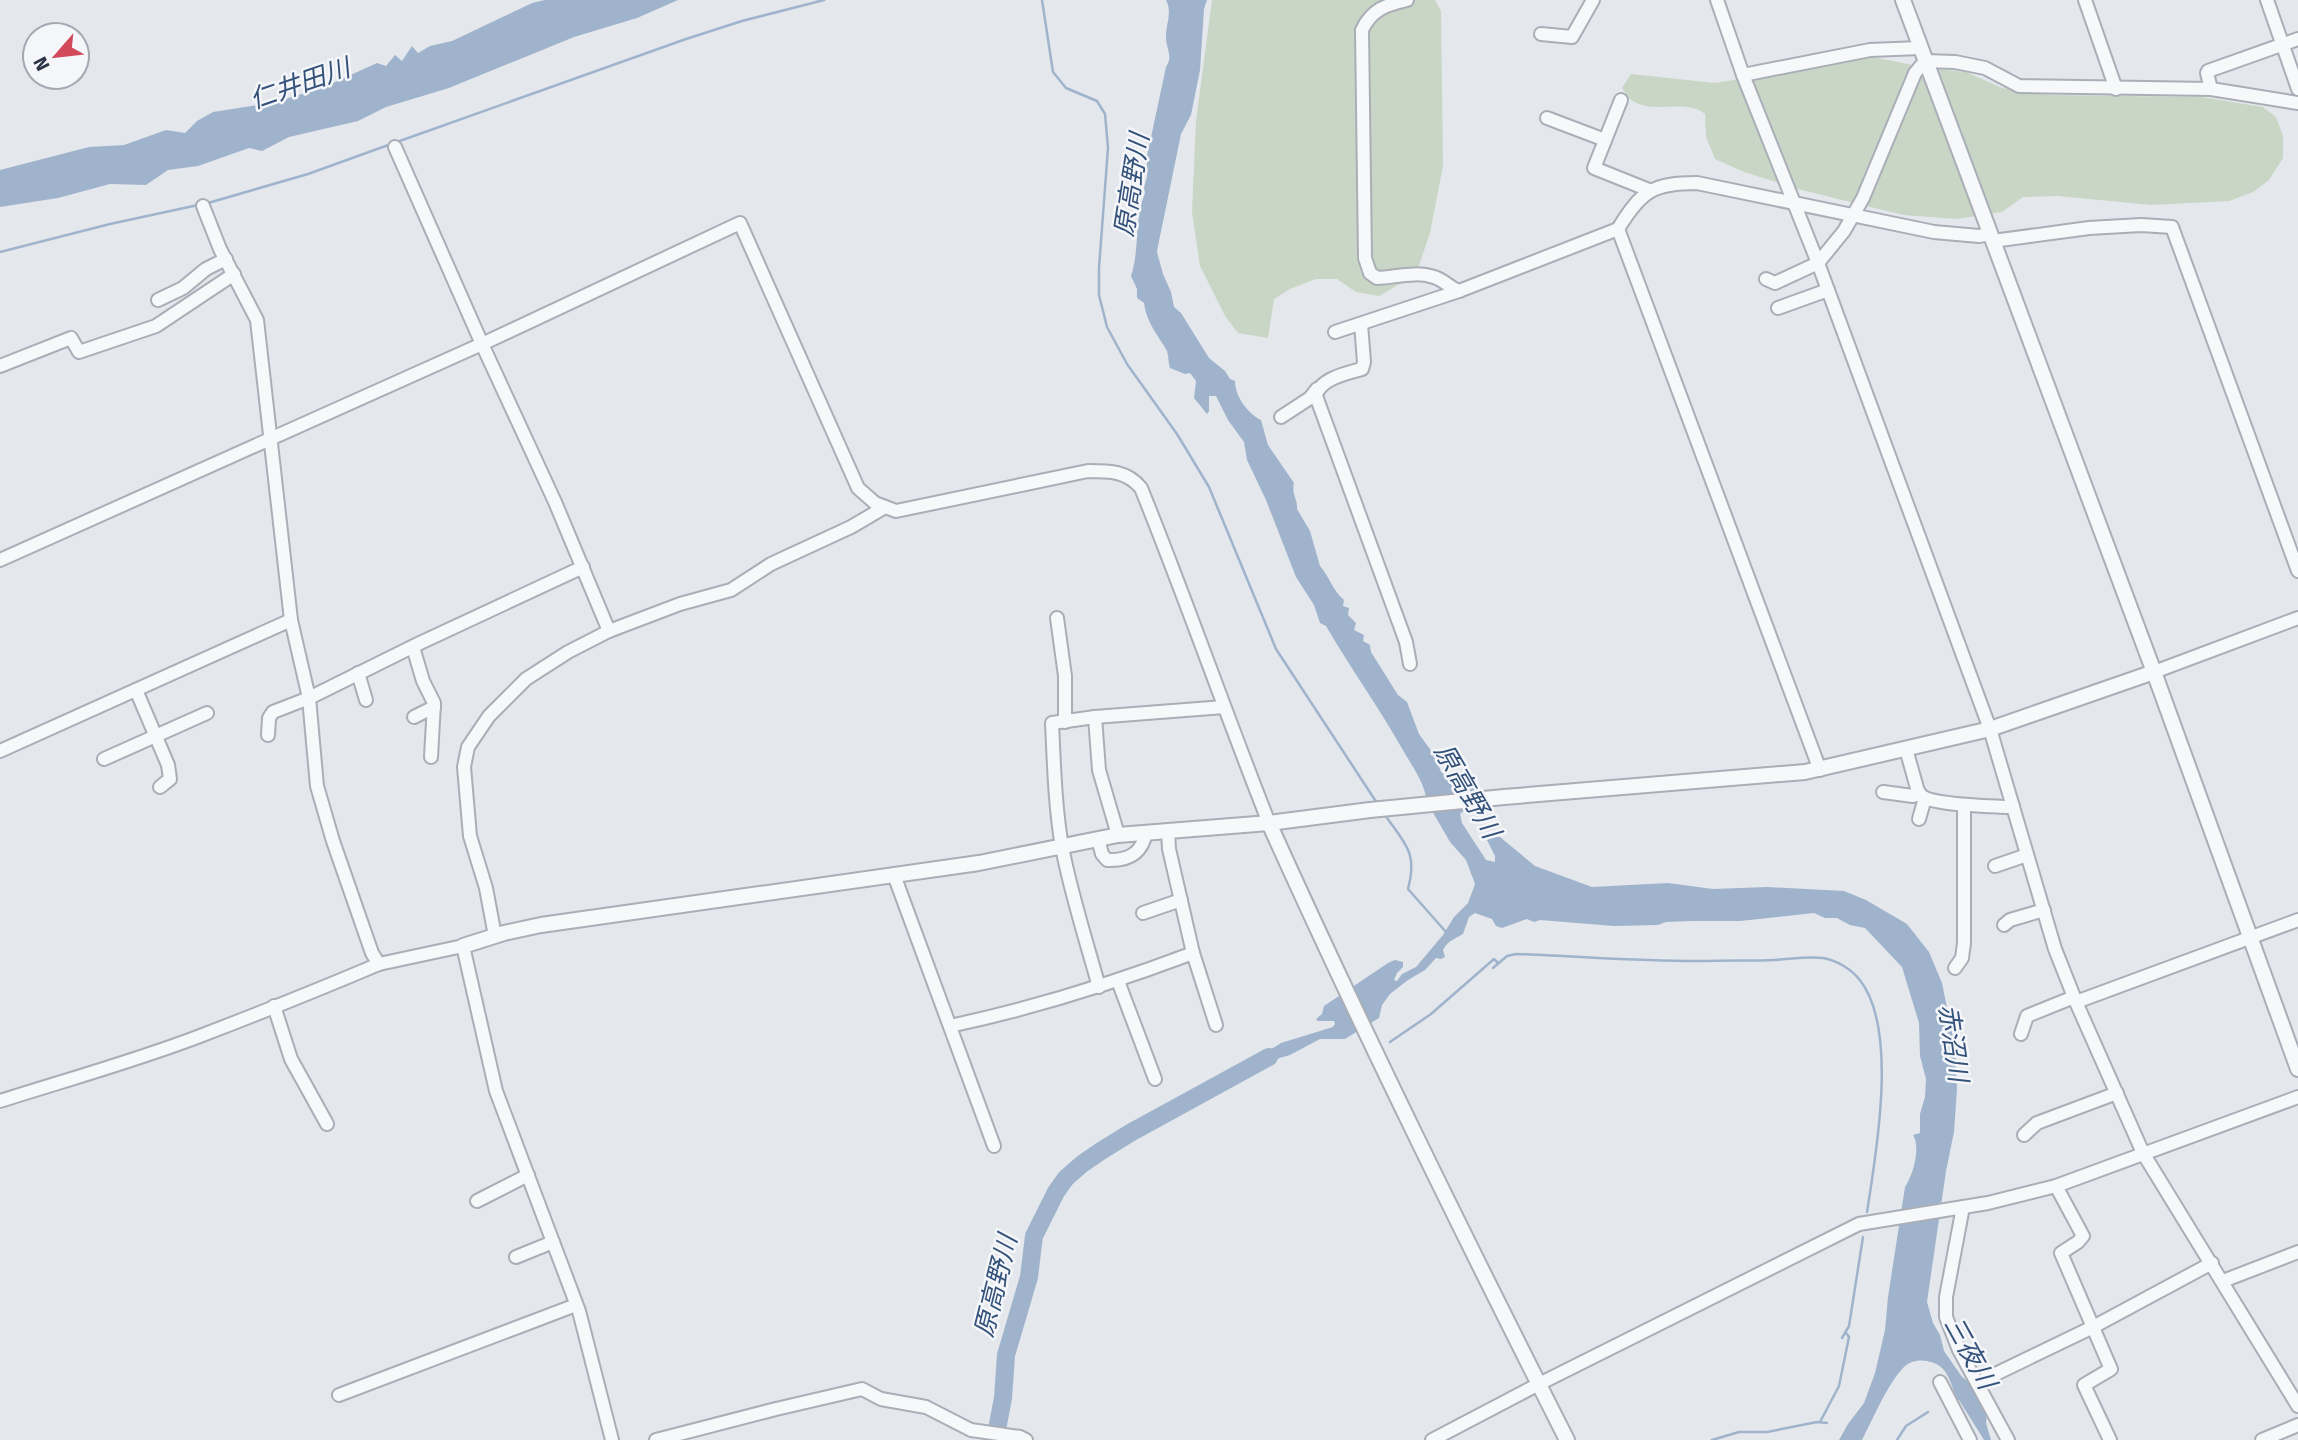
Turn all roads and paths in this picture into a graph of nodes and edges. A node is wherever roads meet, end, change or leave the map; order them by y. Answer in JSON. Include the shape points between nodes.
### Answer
{"nodes":[{"id":1,"x":1408,"y":0,"type":"edge"},
{"id":2,"x":1593,"y":0,"type":"edge"},
{"id":3,"x":1717,"y":0,"type":"edge"},
{"id":4,"x":1903,"y":0,"type":"edge"},
{"id":5,"x":2085,"y":0,"type":"edge"},
{"id":6,"x":2267,"y":0,"type":"edge"},
{"id":7,"x":1541,"y":34,"type":"dead end"},
{"id":8,"x":2298,"y":39,"type":"edge"},
{"id":9,"x":2283,"y":44,"type":"junction"},
{"id":10,"x":1923,"y":54,"type":"junction"},
{"id":11,"x":1743,"y":75,"type":"junction"},
{"id":12,"x":2116,"y":89,"type":"junction"},
{"id":13,"x":2211,"y":89,"type":"junction"},
{"id":14,"x":2298,"y":89,"type":"edge"},
{"id":15,"x":1620,"y":100,"type":"dead end"},
{"id":16,"x":2298,"y":103,"type":"edge"},
{"id":17,"x":1547,"y":118,"type":"dead end"},
{"id":18,"x":1605,"y":140,"type":"junction"},
{"id":19,"x":395,"y":147,"type":"dead end"},
{"id":20,"x":1648,"y":190,"type":"junction"},
{"id":21,"x":1794,"y":202,"type":"junction"},
{"id":22,"x":202,"y":206,"type":"dead end"},
{"id":23,"x":1853,"y":216,"type":"junction"},
{"id":24,"x":1618,"y":229,"type":"junction"},
{"id":25,"x":1991,"y":237,"type":"junction"},
{"id":26,"x":226,"y":259,"type":"junction"},
{"id":27,"x":1818,"y":263,"type":"junction"},
{"id":28,"x":234,"y":274,"type":"junction"},
{"id":29,"x":1766,"y":279,"type":"dead end"},
{"id":30,"x":1828,"y":290,"type":"junction"},
{"id":31,"x":1459,"y":291,"type":"junction"},
{"id":32,"x":158,"y":300,"type":"dead end"},
{"id":33,"x":1778,"y":309,"type":"dead end"},
{"id":34,"x":1361,"y":324,"type":"junction"},
{"id":35,"x":1335,"y":332,"type":"dead end"},
{"id":36,"x":482,"y":344,"type":"junction"},
{"id":37,"x":0,"y":366,"type":"edge"},
{"id":38,"x":1317,"y":389,"type":"junction"},
{"id":39,"x":1281,"y":417,"type":"dead end"},
{"id":40,"x":270,"y":439,"type":"junction"},
{"id":41,"x":884,"y":507,"type":"junction"},
{"id":42,"x":0,"y":560,"type":"edge"},
{"id":43,"x":583,"y":568,"type":"junction"},
{"id":44,"x":2298,"y":571,"type":"edge"},
{"id":45,"x":1057,"y":618,"type":"dead end"},
{"id":46,"x":2298,"y":618,"type":"edge"},
{"id":47,"x":290,"y":620,"type":"junction"},
{"id":48,"x":609,"y":631,"type":"junction"},
{"id":49,"x":413,"y":647,"type":"junction"},
{"id":50,"x":1410,"y":664,"type":"dead end"},
{"id":51,"x":2154,"y":672,"type":"junction"},
{"id":52,"x":358,"y":673,"type":"junction"},
{"id":53,"x":136,"y":690,"type":"junction"},
{"id":54,"x":309,"y":698,"type":"junction"},
{"id":55,"x":366,"y":700,"type":"dead end"},
{"id":56,"x":434,"y":706,"type":"junction"},
{"id":57,"x":1224,"y":707,"type":"junction"},
{"id":58,"x":207,"y":713,"type":"dead end"},
{"id":59,"x":414,"y":717,"type":"dead end"},
{"id":60,"x":1095,"y":717,"type":"junction"},
{"id":61,"x":1065,"y":722,"type":"junction"},
{"id":62,"x":1990,"y":729,"type":"junction"},
{"id":63,"x":268,"y":735,"type":"dead end"},
{"id":64,"x":156,"y":736,"type":"junction"},
{"id":65,"x":1906,"y":749,"type":"junction"},
{"id":66,"x":0,"y":751,"type":"edge"},
{"id":67,"x":431,"y":757,"type":"dead end"},
{"id":68,"x":104,"y":759,"type":"dead end"},
{"id":69,"x":1820,"y":770,"type":"junction"},
{"id":70,"x":160,"y":787,"type":"dead end"},
{"id":71,"x":1883,"y":792,"type":"dead end"},
{"id":72,"x":1922,"y":796,"type":"junction"},
{"id":73,"x":1964,"y":805,"type":"junction"},
{"id":74,"x":2013,"y":806,"type":"junction"},
{"id":75,"x":1919,"y":819,"type":"dead end"},
{"id":76,"x":1269,"y":823,"type":"junction"},
{"id":77,"x":1168,"y":831,"type":"junction"},
{"id":78,"x":1146,"y":832,"type":"junction"},
{"id":79,"x":1118,"y":835,"type":"junction"},
{"id":80,"x":1098,"y":839,"type":"junction"},
{"id":81,"x":1062,"y":846,"type":"junction"},
{"id":82,"x":2027,"y":855,"type":"junction"},
{"id":83,"x":1995,"y":866,"type":"dead end"},
{"id":84,"x":894,"y":874,"type":"junction"},
{"id":85,"x":1181,"y":900,"type":"junction"},
{"id":86,"x":2044,"y":910,"type":"junction"},
{"id":87,"x":1143,"y":913,"type":"dead end"},
{"id":88,"x":2298,"y":920,"type":"edge"},
{"id":89,"x":2004,"y":925,"type":"dead end"},
{"id":90,"x":495,"y":936,"type":"junction"},
{"id":91,"x":2250,"y":938,"type":"junction"},
{"id":92,"x":463,"y":946,"type":"junction"},
{"id":93,"x":1193,"y":953,"type":"junction"},
{"id":94,"x":379,"y":964,"type":"junction"},
{"id":95,"x":1955,"y":968,"type":"dead end"},
{"id":96,"x":1118,"y":981,"type":"junction"},
{"id":97,"x":1099,"y":987,"type":"junction"},
{"id":98,"x":2075,"y":999,"type":"junction"},
{"id":99,"x":274,"y":1006,"type":"junction"},
{"id":100,"x":1216,"y":1025,"type":"dead end"},
{"id":101,"x":950,"y":1026,"type":"junction"},
{"id":102,"x":2021,"y":1034,"type":"dead end"},
{"id":103,"x":2298,"y":1069,"type":"edge"},
{"id":104,"x":1155,"y":1079,"type":"dead end"},
{"id":105,"x":2117,"y":1093,"type":"junction"},
{"id":106,"x":2298,"y":1097,"type":"edge"},
{"id":107,"x":0,"y":1101,"type":"edge"},
{"id":108,"x":327,"y":1124,"type":"dead end"},
{"id":109,"x":2024,"y":1135,"type":"dead end"},
{"id":110,"x":995,"y":1146,"type":"dead end"},
{"id":111,"x":2143,"y":1153,"type":"junction"},
{"id":112,"x":528,"y":1175,"type":"junction"},
{"id":113,"x":2056,"y":1186,"type":"junction"},
{"id":114,"x":477,"y":1200,"type":"dead end"},
{"id":115,"x":1963,"y":1207,"type":"junction"},
{"id":116,"x":553,"y":1242,"type":"junction"},
{"id":117,"x":2298,"y":1252,"type":"edge"},
{"id":118,"x":516,"y":1257,"type":"dead end"},
{"id":119,"x":2212,"y":1263,"type":"junction"},
{"id":120,"x":2223,"y":1281,"type":"junction"},
{"id":121,"x":576,"y":1305,"type":"junction"},
{"id":122,"x":2094,"y":1327,"type":"junction"},
{"id":123,"x":1940,"y":1382,"type":"dead end"},
{"id":124,"x":1977,"y":1383,"type":"junction"},
{"id":125,"x":1539,"y":1384,"type":"junction"},
{"id":126,"x":339,"y":1395,"type":"dead end"},
{"id":127,"x":2298,"y":1406,"type":"edge"},
{"id":128,"x":2298,"y":1425,"type":"edge"},
{"id":129,"x":1023,"y":1438,"type":"edge"},
{"id":130,"x":612,"y":1440,"type":"edge"},
{"id":131,"x":656,"y":1440,"type":"edge"},
{"id":132,"x":1432,"y":1440,"type":"edge"},
{"id":133,"x":1567,"y":1440,"type":"edge"},
{"id":134,"x":1970,"y":1440,"type":"edge"},
{"id":135,"x":2008,"y":1440,"type":"edge"},
{"id":136,"x":2110,"y":1440,"type":"edge"},
{"id":137,"x":2262,"y":1440,"type":"edge"}],
"edges":[{"from":1,"to":31,"type":"street","via":[[1378,8],[1362,30],[1365,258],[1377,278],[1426,276]]},
{"from":2,"to":7,"type":"street","via":[[1572,37]]},
{"from":3,"to":11,"type":"street"},
{"from":4,"to":10,"type":"street"},
{"from":5,"to":12,"type":"street"},
{"from":6,"to":9,"type":"street"},
{"from":8,"to":9,"type":"street"},
{"from":9,"to":13,"type":"street","via":[[2208,71]]},
{"from":9,"to":14,"type":"street"},
{"from":10,"to":11,"type":"street","via":[[1870,50]]},
{"from":10,"to":12,"type":"street","via":[[1985,68],[2019,86]]},
{"from":10,"to":23,"type":"street"},
{"from":10,"to":25,"type":"street"},
{"from":11,"to":21,"type":"street"},
{"from":12,"to":13,"type":"street"},
{"from":13,"to":16,"type":"street"},
{"from":15,"to":18,"type":"street"},
{"from":17,"to":18,"type":"street"},
{"from":18,"to":20,"type":"street","via":[[1594,167]]},
{"from":19,"to":36,"type":"street"},
{"from":20,"to":21,"type":"street","via":[[1697,183]]},
{"from":20,"to":24,"type":"street"},
{"from":21,"to":23,"type":"street"},
{"from":21,"to":27,"type":"street"},
{"from":22,"to":26,"type":"street"},
{"from":23,"to":25,"type":"street","via":[[1934,232]]},
{"from":23,"to":27,"type":"street"},
{"from":24,"to":31,"type":"street"},
{"from":24,"to":69,"type":"street"},
{"from":25,"to":44,"type":"street","via":[[2141,225],[2172,227]]},
{"from":25,"to":51,"type":"street"},
{"from":26,"to":28,"type":"street"},
{"from":26,"to":32,"type":"street"},
{"from":27,"to":29,"type":"street","via":[[1775,283]]},
{"from":27,"to":30,"type":"street"},
{"from":28,"to":37,"type":"street","via":[[156,326],[79,352],[71,338]]},
{"from":28,"to":40,"type":"street","via":[[257,320]]},
{"from":30,"to":33,"type":"street"},
{"from":30,"to":62,"type":"street"},
{"from":31,"to":34,"type":"street"},
{"from":34,"to":35,"type":"street"},
{"from":34,"to":38,"type":"street","via":[[1362,369]]},
{"from":36,"to":40,"type":"street"},
{"from":36,"to":41,"type":"street","via":[[740,223],[858,488]]},
{"from":36,"to":43,"type":"street"},
{"from":38,"to":39,"type":"street"},
{"from":38,"to":50,"type":"street"},
{"from":40,"to":42,"type":"street"},
{"from":40,"to":47,"type":"street"},
{"from":41,"to":48,"type":"street","via":[[771,564],[731,590]]},
{"from":41,"to":57,"type":"street","via":[[895,511],[1088,471],[1133,478],[1142,488]]},
{"from":43,"to":48,"type":"street"},
{"from":43,"to":49,"type":"street"},
{"from":45,"to":61,"type":"street","via":[[1065,676]]},
{"from":46,"to":51,"type":"street"},
{"from":47,"to":53,"type":"street"},
{"from":47,"to":54,"type":"street"},
{"from":48,"to":90,"type":"street","via":[[526,679],[489,716],[468,747],[464,767],[470,836]]},
{"from":49,"to":52,"type":"street"},
{"from":49,"to":56,"type":"street"},
{"from":51,"to":62,"type":"street"},
{"from":51,"to":91,"type":"street"},
{"from":52,"to":54,"type":"street"},
{"from":52,"to":55,"type":"street"},
{"from":53,"to":64,"type":"street"},
{"from":53,"to":66,"type":"street"},
{"from":54,"to":63,"type":"street","via":[[270,714]]},
{"from":54,"to":94,"type":"street","via":[[317,786]]},
{"from":56,"to":59,"type":"street"},
{"from":56,"to":67,"type":"street"},
{"from":57,"to":60,"type":"street"},
{"from":57,"to":76,"type":"street"},
{"from":58,"to":64,"type":"street"},
{"from":60,"to":61,"type":"street"},
{"from":60,"to":79,"type":"street","via":[[1099,770]]},
{"from":61,"to":81,"type":"street","via":[[1052,723]]},
{"from":62,"to":65,"type":"street"},
{"from":62,"to":74,"type":"street"},
{"from":64,"to":68,"type":"street"},
{"from":64,"to":70,"type":"street","via":[[170,774]]},
{"from":65,"to":69,"type":"street"},
{"from":65,"to":72,"type":"street"},
{"from":69,"to":76,"type":"street"},
{"from":71,"to":72,"type":"street"},
{"from":72,"to":73,"type":"street"},
{"from":72,"to":75,"type":"street"},
{"from":73,"to":74,"type":"street"},
{"from":73,"to":95,"type":"street","via":[[1964,943]]},
{"from":74,"to":82,"type":"street"},
{"from":76,"to":77,"type":"street"},
{"from":76,"to":125,"type":"street","via":[[1367,1037]]},
{"from":77,"to":78,"type":"street"},
{"from":77,"to":85,"type":"street"},
{"from":78,"to":79,"type":"street"},
{"from":78,"to":80,"type":"street","via":[[1133,856],[1111,861],[1104,858]]},
{"from":79,"to":80,"type":"street"},
{"from":80,"to":81,"type":"street"},
{"from":81,"to":84,"type":"street"},
{"from":81,"to":97,"type":"street"},
{"from":82,"to":83,"type":"street"},
{"from":82,"to":86,"type":"street"},
{"from":84,"to":90,"type":"street","via":[[541,925]]},
{"from":84,"to":101,"type":"street"},
{"from":85,"to":87,"type":"street"},
{"from":85,"to":93,"type":"street"},
{"from":86,"to":89,"type":"street"},
{"from":86,"to":98,"type":"street"},
{"from":88,"to":91,"type":"street"},
{"from":90,"to":92,"type":"street"},
{"from":91,"to":98,"type":"street"},
{"from":91,"to":103,"type":"street"},
{"from":92,"to":94,"type":"street"},
{"from":92,"to":112,"type":"street","via":[[496,1091]]},
{"from":93,"to":96,"type":"street"},
{"from":93,"to":100,"type":"street"},
{"from":94,"to":99,"type":"street"},
{"from":96,"to":97,"type":"street"},
{"from":96,"to":104,"type":"street"},
{"from":97,"to":101,"type":"street"},
{"from":98,"to":102,"type":"street","via":[[2027,1016]]},
{"from":98,"to":105,"type":"street"},
{"from":99,"to":107,"type":"street","via":[[196,1038]]},
{"from":99,"to":108,"type":"street","via":[[291,1059]]},
{"from":101,"to":110,"type":"street"},
{"from":105,"to":109,"type":"street","via":[[2038,1123]]},
{"from":105,"to":111,"type":"street"},
{"from":106,"to":111,"type":"street"},
{"from":111,"to":113,"type":"street"},
{"from":111,"to":119,"type":"street"},
{"from":112,"to":114,"type":"street"},
{"from":112,"to":116,"type":"street"},
{"from":113,"to":115,"type":"street"},
{"from":113,"to":122,"type":"street","via":[[2083,1236],[2061,1253]]},
{"from":115,"to":124,"type":"street","via":[[1946,1317]]},
{"from":115,"to":125,"type":"street","via":[[1848,1228]]},
{"from":116,"to":118,"type":"street"},
{"from":116,"to":121,"type":"street"},
{"from":117,"to":120,"type":"street"},
{"from":119,"to":120,"type":"street"},
{"from":119,"to":122,"type":"street"},
{"from":120,"to":127,"type":"street"},
{"from":121,"to":126,"type":"street"},
{"from":121,"to":130,"type":"street"},
{"from":122,"to":124,"type":"street"},
{"from":122,"to":136,"type":"street","via":[[2111,1369],[2084,1385]]},
{"from":123,"to":134,"type":"street"},
{"from":124,"to":135,"type":"street"},
{"from":125,"to":132,"type":"street"},
{"from":125,"to":133,"type":"street"},
{"from":128,"to":137,"type":"street"},
{"from":129,"to":131,"type":"street","via":[[971,1430],[926,1406],[881,1399],[862,1390]]}]}
